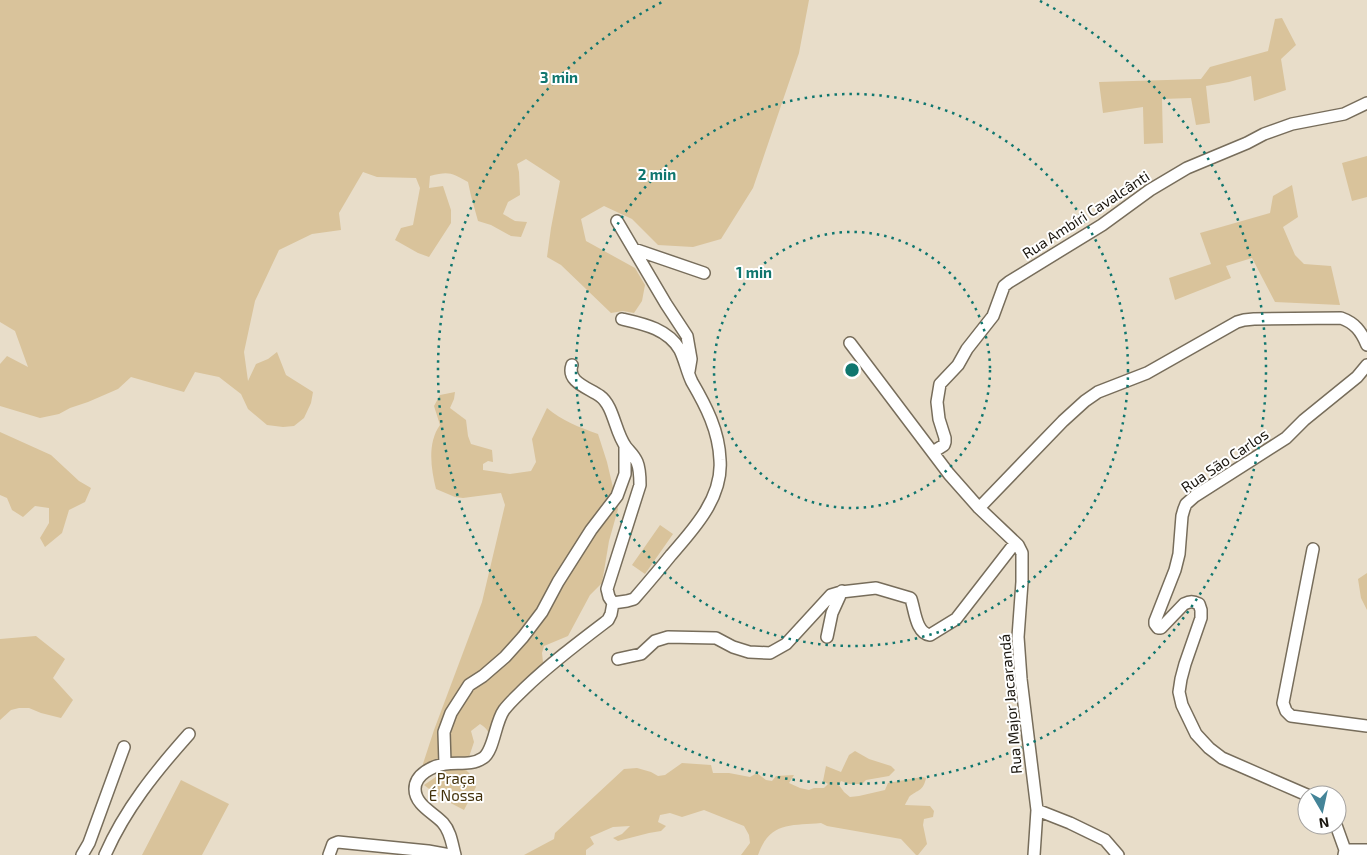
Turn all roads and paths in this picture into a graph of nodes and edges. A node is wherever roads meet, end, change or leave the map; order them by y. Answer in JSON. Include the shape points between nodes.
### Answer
{"nodes":[{"id":1,"x":1367,"y":103,"type":"edge"},
{"id":2,"x":617,"y":222,"type":"dead end"},
{"id":3,"x":634,"y":248,"type":"junction"},
{"id":4,"x":704,"y":273,"type":"dead end"},
{"id":5,"x":622,"y":319,"type":"dead end"},
{"id":6,"x":850,"y":343,"type":"dead end"},
{"id":7,"x":1367,"y":345,"type":"edge"},
{"id":8,"x":572,"y":365,"type":"dead end"},
{"id":9,"x":1367,"y":365,"type":"edge"},
{"id":10,"x":689,"y":375,"type":"junction"},
{"id":11,"x":625,"y":447,"type":"junction"},
{"id":12,"x":933,"y":452,"type":"junction"},
{"id":13,"x":979,"y":508,"type":"junction"},
{"id":14,"x":1015,"y":542,"type":"junction"},
{"id":15,"x":1313,"y":549,"type":"dead end"},
{"id":16,"x":842,"y":592,"type":"junction"},
{"id":17,"x":613,"y":602,"type":"junction"},
{"id":18,"x":827,"y":637,"type":"dead end"},
{"id":19,"x":618,"y":659,"type":"dead end"},
{"id":20,"x":1367,"y":726,"type":"edge"},
{"id":21,"x":189,"y":734,"type":"dead end"},
{"id":22,"x":124,"y":747,"type":"dead end"},
{"id":23,"x":445,"y":764,"type":"junction"},
{"id":24,"x":1297,"y":791,"type":"edge"},
{"id":25,"x":1037,"y":810,"type":"junction"},
{"id":26,"x":1339,"y":835,"type":"edge"},
{"id":27,"x":89,"y":842,"type":"junction"},
{"id":28,"x":1367,"y":850,"type":"edge"},
{"id":29,"x":1344,"y":852,"type":"edge"},
{"id":30,"x":105,"y":854,"type":"edge"},
{"id":31,"x":82,"y":855,"type":"edge"},
{"id":32,"x":329,"y":855,"type":"edge"},
{"id":33,"x":450,"y":855,"type":"edge"},
{"id":34,"x":455,"y":855,"type":"edge"},
{"id":35,"x":1034,"y":855,"type":"edge"},
{"id":36,"x":1118,"y":855,"type":"edge"}],
"edges":[{"from":1,"to":12,"type":"street","name":"Rua Ambíri Cavalcânti","via":[[1344,114],[1292,124],[1264,134],[1187,168],[1004,286],[993,316],[958,365],[940,384],[936,402],[945,442]]},
{"from":2,"to":3,"type":"street"},
{"from":3,"to":4,"type":"street"},
{"from":3,"to":10,"type":"street","via":[[687,336],[691,359]]},
{"from":5,"to":10,"type":"street","via":[[666,334],[681,352]]},
{"from":6,"to":12,"type":"street","name":"Rua Major Jacarandá"},
{"from":7,"to":13,"type":"street","via":[[1358,328],[1341,318],[1237,322],[1148,372],[1098,392],[1085,401]]},
{"from":8,"to":11,"type":"street","via":[[570,370],[574,379],[600,396],[607,405]]},
{"from":9,"to":24,"type":"street","name":"Rua São Carlos","via":[[1286,438],[1186,504],[1175,570],[1156,621],[1161,628],[1184,604],[1199,604],[1200,618],[1179,692],[1196,734],[1222,758]]},
{"from":10,"to":17,"type":"street","via":[[707,408],[716,434],[721,461],[718,481],[710,504],[697,525],[634,598],[627,602]]},
{"from":11,"to":17,"type":"street","via":[[638,464],[640,485],[607,590]]},
{"from":11,"to":23,"type":"street","via":[[625,474],[617,496],[591,530],[542,612],[505,658],[469,685],[452,714],[444,732]]},
{"from":12,"to":13,"type":"street","name":"Rua Major Jacarandá"},
{"from":13,"to":14,"type":"street","name":"Rua Major Jacarandá"},
{"from":14,"to":16,"type":"street","via":[[956,619],[930,635],[920,630],[910,598],[876,588]]},
{"from":14,"to":25,"type":"street","name":"Rua Major Jacarandá","via":[[1022,553],[1018,637]]},
{"from":15,"to":20,"type":"street","via":[[1283,703],[1291,716]]},
{"from":16,"to":18,"type":"street","via":[[832,613]]},
{"from":16,"to":19,"type":"street","via":[[832,595],[786,644],[770,653],[749,652],[716,638],[668,637],[655,641],[641,654]]},
{"from":17,"to":23,"type":"street","via":[[608,620],[541,674],[503,712],[489,752],[483,758]]},
{"from":21,"to":30,"type":"street","via":[[140,792]]},
{"from":22,"to":27,"type":"street"},
{"from":23,"to":34,"type":"street","via":[[422,774],[415,788],[420,802],[444,823],[450,833]]},
{"from":25,"to":35,"type":"street","name":"Rua Major Jacarandá"},
{"from":25,"to":36,"type":"street","via":[[1105,840]]},
{"from":26,"to":29,"type":"street"},
{"from":27,"to":30,"type":"street"},
{"from":27,"to":31,"type":"street"},
{"from":28,"to":29,"type":"street"},
{"from":32,"to":33,"type":"street","via":[[333,844],[338,842]]}]}
